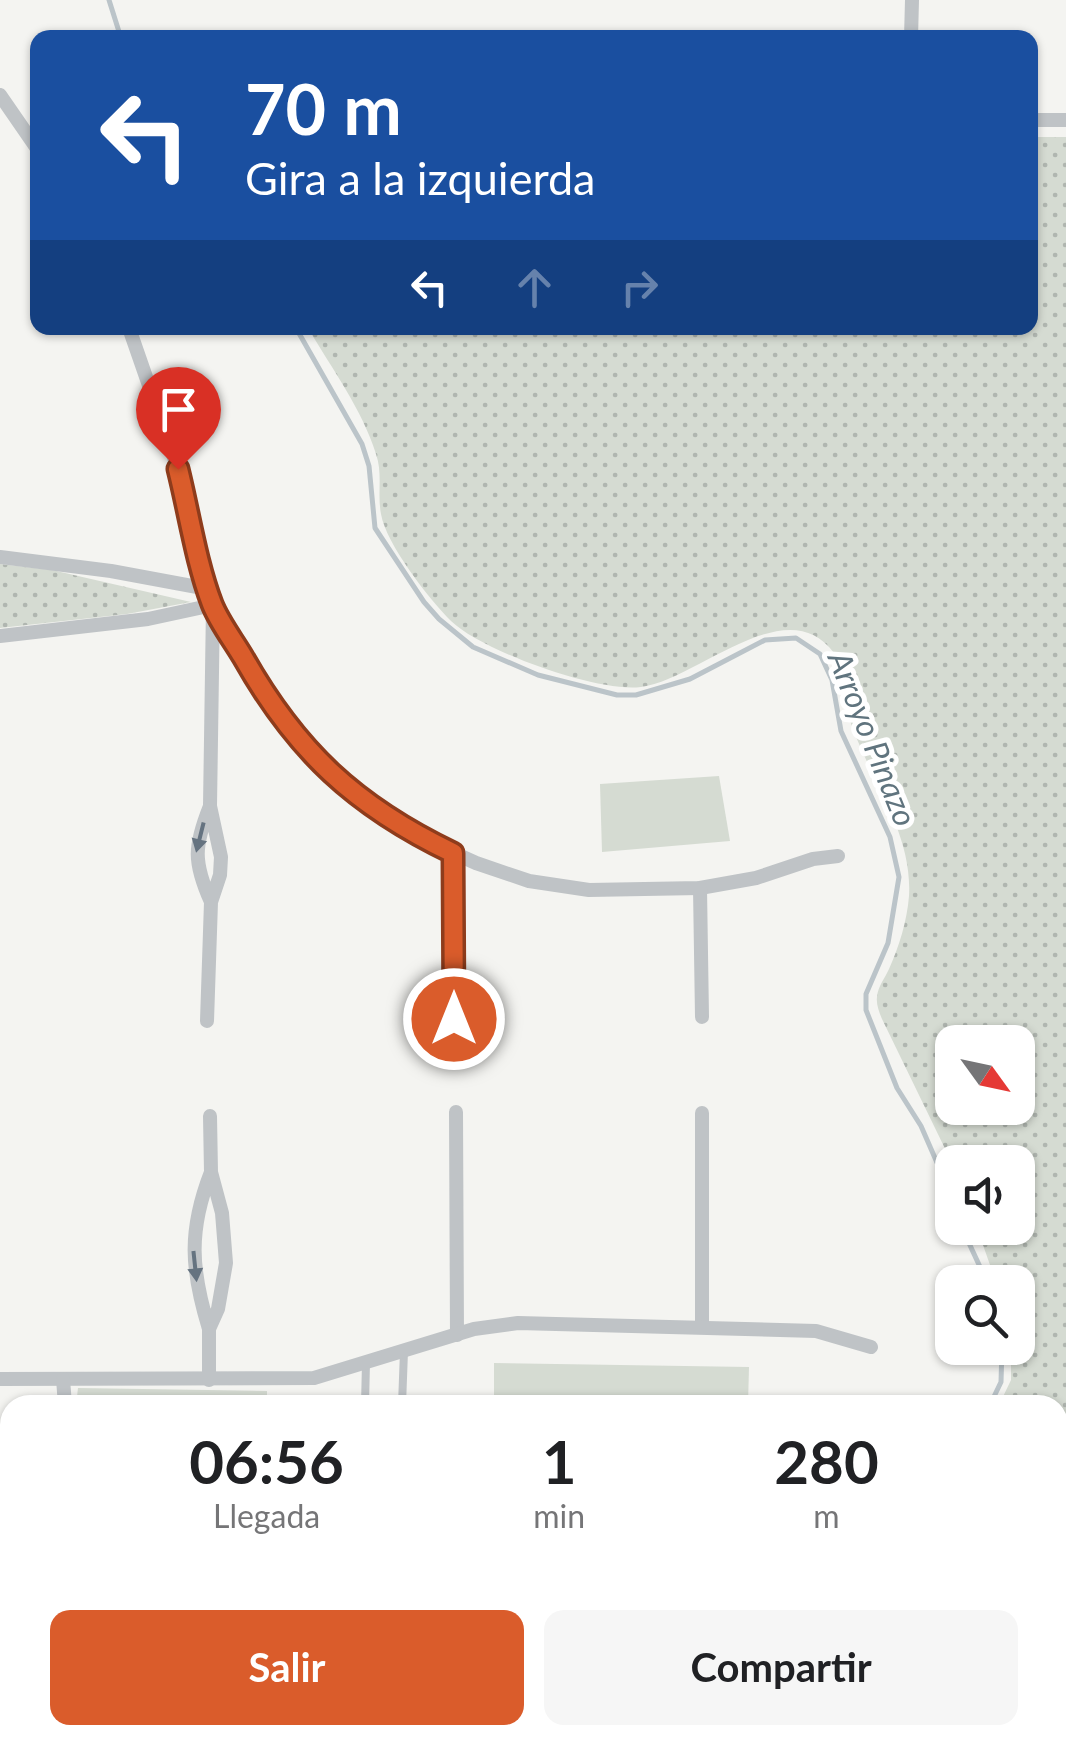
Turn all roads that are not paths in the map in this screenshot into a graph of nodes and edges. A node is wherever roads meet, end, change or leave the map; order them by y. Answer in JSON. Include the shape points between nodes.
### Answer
{"nodes":[{"id":1,"x":912,"y":0,"type":"edge"},
{"id":2,"x":911,"y":30,"type":"edge"},
{"id":3,"x":0,"y":95,"type":"edge"},
{"id":4,"x":1038,"y":120,"type":"edge"},
{"id":5,"x":1066,"y":120,"type":"edge"},
{"id":6,"x":30,"y":138,"type":"edge"},
{"id":7,"x":131,"y":335,"type":"edge"},
{"id":8,"x":0,"y":557,"type":"edge"},
{"id":9,"x":208,"y":589,"type":"junction"},
{"id":10,"x":213,"y":606,"type":"junction"},
{"id":11,"x":0,"y":636,"type":"edge"},
{"id":12,"x":210,"y":806,"type":"junction"},
{"id":13,"x":453,"y":853,"type":"junction"},
{"id":14,"x":838,"y":856,"type":"dead end"},
{"id":15,"x":700,"y":888,"type":"junction"},
{"id":16,"x":210,"y":902,"type":"junction"},
{"id":17,"x":702,"y":1017,"type":"dead end"},
{"id":18,"x":454,"y":1019,"type":"dead end"},
{"id":19,"x":208,"y":1021,"type":"dead end"},
{"id":20,"x":456,"y":1112,"type":"dead end"},
{"id":21,"x":702,"y":1113,"type":"dead end"},
{"id":22,"x":210,"y":1116,"type":"dead end"},
{"id":23,"x":211,"y":1172,"type":"junction"},
{"id":24,"x":702,"y":1327,"type":"junction"},
{"id":25,"x":209,"y":1329,"type":"junction"},
{"id":26,"x":457,"y":1335,"type":"junction"},
{"id":27,"x":871,"y":1346,"type":"dead end"},
{"id":28,"x":404,"y":1351,"type":"junction"},
{"id":29,"x":366,"y":1362,"type":"junction"},
{"id":30,"x":0,"y":1379,"type":"edge"},
{"id":31,"x":63,"y":1379,"type":"junction"},
{"id":32,"x":209,"y":1380,"type":"junction"},
{"id":33,"x":64,"y":1395,"type":"edge"},
{"id":34,"x":364,"y":1395,"type":"edge"},
{"id":35,"x":402,"y":1395,"type":"edge"}],
"edges":[{"from":1,"to":2,"type":"street"},
{"from":3,"to":6,"type":"street"},
{"from":4,"to":5,"type":"street"},
{"from":7,"to":9,"type":"street","via":[[178,469]]},
{"from":8,"to":9,"type":"street"},
{"from":9,"to":10,"type":"street"},
{"from":10,"to":11,"type":"street"},
{"from":10,"to":12,"type":"street"},
{"from":10,"to":13,"type":"street","via":[[264,696],[304,747],[381,813]]},
{"from":12,"to":16,"type":"street","via":[[221,857]]},
{"from":12,"to":16,"type":"street","one_way":true,"via":[[196,852]]},
{"from":13,"to":15,"type":"street","via":[[555,887]]},
{"from":13,"to":18,"type":"street"},
{"from":14,"to":15,"type":"street"},
{"from":15,"to":17,"type":"street"},
{"from":16,"to":19,"type":"street"},
{"from":20,"to":26,"type":"street"},
{"from":21,"to":24,"type":"street"},
{"from":22,"to":23,"type":"street"},
{"from":23,"to":25,"type":"street","via":[[226,1263]]},
{"from":23,"to":25,"type":"street","one_way":true,"via":[[193,1255]]},
{"from":24,"to":26,"type":"street","via":[[518,1322]]},
{"from":24,"to":27,"type":"street","via":[[816,1332]]},
{"from":25,"to":32,"type":"street"},
{"from":26,"to":28,"type":"street"},
{"from":28,"to":29,"type":"street"},
{"from":28,"to":35,"type":"lane"},
{"from":29,"to":32,"type":"street","via":[[314,1378]]},
{"from":29,"to":34,"type":"lane"},
{"from":30,"to":31,"type":"street"},
{"from":31,"to":32,"type":"street"},
{"from":31,"to":33,"type":"street"}]}
